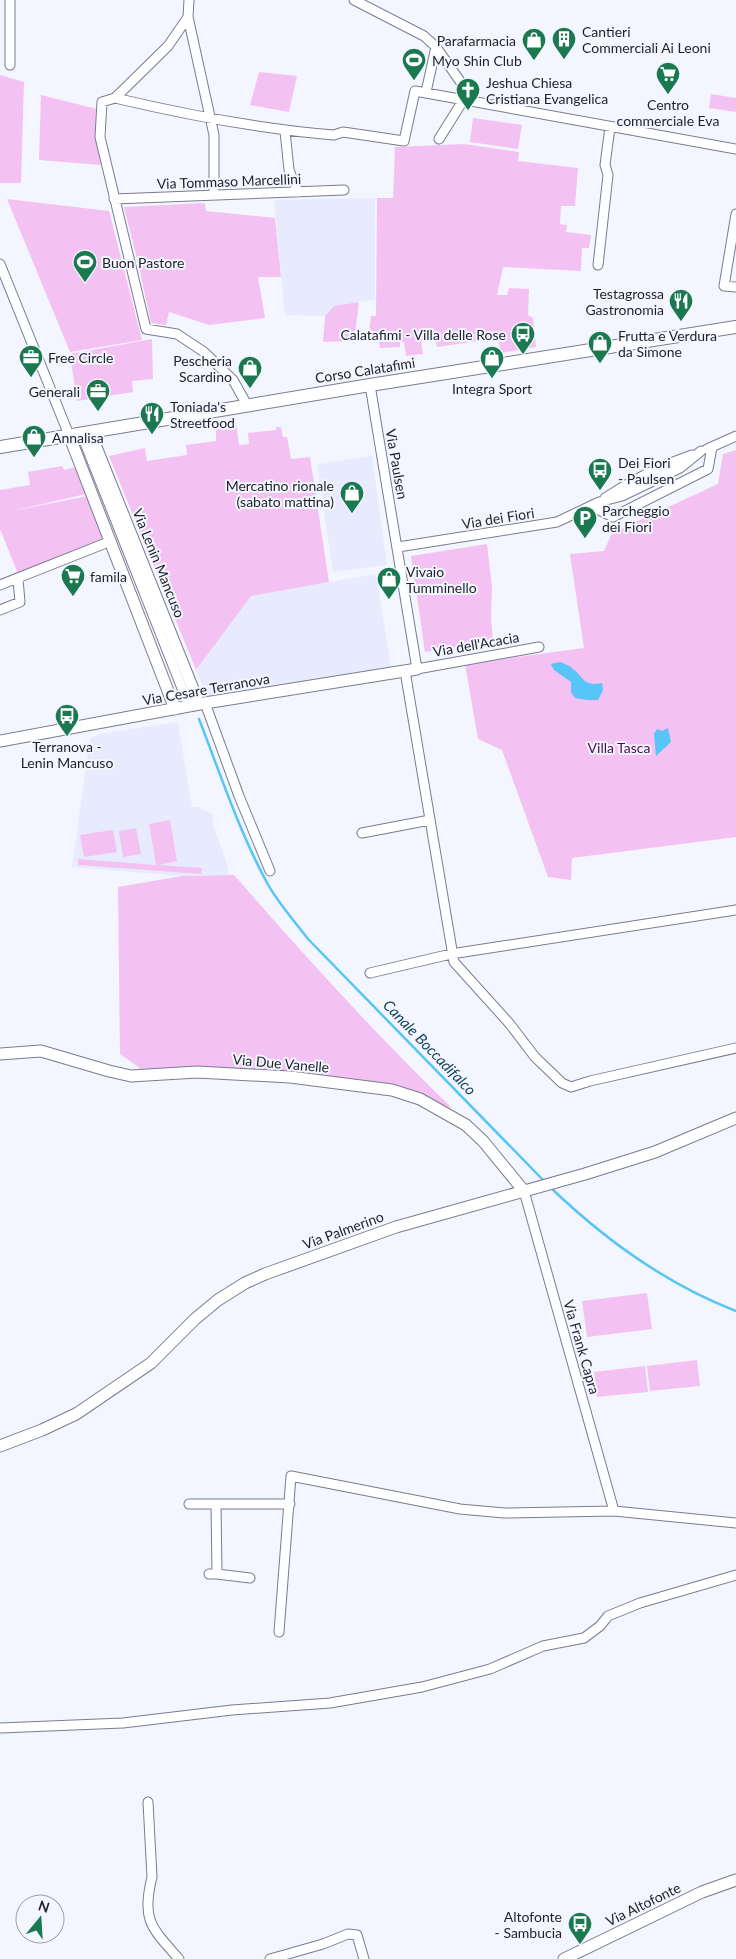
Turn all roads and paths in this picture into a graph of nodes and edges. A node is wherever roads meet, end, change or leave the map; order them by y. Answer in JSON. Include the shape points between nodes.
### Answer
{"nodes":[{"id":1,"x":10,"y":0,"type":"edge"},
{"id":2,"x":189,"y":0,"type":"edge"},
{"id":3,"x":354,"y":0,"type":"edge"},
{"id":4,"x":188,"y":17,"type":"junction"},
{"id":5,"x":436,"y":46,"type":"junction"},
{"id":6,"x":10,"y":65,"type":"dead end"},
{"id":7,"x":426,"y":92,"type":"junction"},
{"id":8,"x":115,"y":98,"type":"junction"},
{"id":9,"x":464,"y":100,"type":"junction"},
{"id":10,"x":474,"y":101,"type":"junction"},
{"id":11,"x":210,"y":118,"type":"junction"},
{"id":12,"x":610,"y":127,"type":"junction"},
{"id":13,"x":285,"y":131,"type":"junction"},
{"id":14,"x":439,"y":139,"type":"dead end"},
{"id":15,"x":736,"y":149,"type":"edge"},
{"id":16,"x":344,"y":190,"type":"dead end"},
{"id":17,"x":298,"y":192,"type":"junction"},
{"id":18,"x":214,"y":195,"type":"junction"},
{"id":19,"x":114,"y":199,"type":"junction"},
{"id":20,"x":736,"y":214,"type":"edge"},
{"id":21,"x":0,"y":264,"type":"edge"},
{"id":22,"x":598,"y":265,"type":"dead end"},
{"id":23,"x":736,"y":287,"type":"edge"},
{"id":24,"x":736,"y":327,"type":"edge"},
{"id":25,"x":370,"y":385,"type":"junction"},
{"id":26,"x":247,"y":405,"type":"junction"},
{"id":27,"x":80,"y":434,"type":"junction"},
{"id":28,"x":736,"y":436,"type":"edge"},
{"id":29,"x":0,"y":447,"type":"edge"},
{"id":30,"x":712,"y":447,"type":"junction"},
{"id":31,"x":595,"y":504,"type":"junction"},
{"id":32,"x":111,"y":541,"type":"junction"},
{"id":33,"x":398,"y":547,"type":"junction"},
{"id":34,"x":18,"y":579,"type":"junction"},
{"id":35,"x":0,"y":586,"type":"edge"},
{"id":36,"x":0,"y":610,"type":"edge"},
{"id":37,"x":539,"y":647,"type":"dead end"},
{"id":38,"x":417,"y":669,"type":"junction"},
{"id":39,"x":406,"y":671,"type":"junction"},
{"id":40,"x":198,"y":704,"type":"junction"},
{"id":41,"x":175,"y":708,"type":"junction"},
{"id":42,"x":0,"y":741,"type":"edge"},
{"id":43,"x":430,"y":820,"type":"junction"},
{"id":44,"x":362,"y":833,"type":"dead end"},
{"id":45,"x":270,"y":871,"type":"dead end"},
{"id":46,"x":736,"y":910,"type":"edge"},
{"id":47,"x":451,"y":954,"type":"junction"},
{"id":48,"x":370,"y":973,"type":"dead end"},
{"id":49,"x":736,"y":1048,"type":"edge"},
{"id":50,"x":0,"y":1054,"type":"edge"},
{"id":51,"x":736,"y":1118,"type":"edge"},
{"id":52,"x":524,"y":1191,"type":"junction"},
{"id":53,"x":0,"y":1446,"type":"edge"},
{"id":54,"x":189,"y":1504,"type":"dead end"},
{"id":55,"x":216,"y":1504,"type":"junction"},
{"id":56,"x":290,"y":1504,"type":"junction"},
{"id":57,"x":614,"y":1511,"type":"junction"},
{"id":58,"x":736,"y":1523,"type":"edge"},
{"id":59,"x":736,"y":1575,"type":"edge"},
{"id":60,"x":250,"y":1578,"type":"dead end"},
{"id":61,"x":280,"y":1632,"type":"dead end"},
{"id":62,"x":0,"y":1728,"type":"edge"},
{"id":63,"x":148,"y":1802,"type":"dead end"},
{"id":64,"x":736,"y":1880,"type":"edge"},
{"id":65,"x":179,"y":1959,"type":"edge"},
{"id":66,"x":270,"y":1959,"type":"edge"},
{"id":67,"x":364,"y":1959,"type":"edge"},
{"id":68,"x":564,"y":1959,"type":"edge"}],
"edges":[{"from":1,"to":6,"type":"street"},
{"from":2,"to":4,"type":"street"},
{"from":3,"to":5,"type":"street","via":[[424,36]]},
{"from":4,"to":8,"type":"street","via":[[168,46]]},
{"from":4,"to":11,"type":"street"},
{"from":5,"to":7,"type":"street"},
{"from":5,"to":10,"type":"street"},
{"from":7,"to":9,"type":"street"},
{"from":7,"to":13,"type":"street","via":[[415,91],[404,141],[344,132],[334,135]]},
{"from":8,"to":11,"type":"street"},
{"from":8,"to":19,"type":"street","via":[[102,102],[100,137]]},
{"from":9,"to":10,"type":"street"},
{"from":9,"to":14,"type":"street"},
{"from":10,"to":12,"type":"street"},
{"from":11,"to":13,"type":"street"},
{"from":11,"to":18,"type":"street","via":[[214,135]]},
{"from":12,"to":15,"type":"street"},
{"from":12,"to":22,"type":"street"},
{"from":13,"to":17,"type":"street","via":[[289,170]]},
{"from":16,"to":17,"type":"street","name":"Via Tommaso Marcellini"},
{"from":17,"to":18,"type":"street","name":"Via Tommaso Marcellini"},
{"from":18,"to":19,"type":"street","name":"Via Tommaso Marcellini"},
{"from":19,"to":26,"type":"street","via":[[146,330],[176,334],[204,352],[233,380]]},
{"from":20,"to":23,"type":"street","via":[[724,286]]},
{"from":21,"to":27,"type":"street"},
{"from":24,"to":25,"type":"main road","name":"Corso Calatafimi"},
{"from":25,"to":26,"type":"main road","name":"Corso Calatafimi"},
{"from":25,"to":33,"type":"street","name":"Via Paulsen"},
{"from":26,"to":27,"type":"main road","name":"Corso Calatafimi"},
{"from":27,"to":29,"type":"main road","name":"Corso Calatafimi"},
{"from":27,"to":32,"type":"street"},
{"from":27,"to":40,"type":"street","name":"Via Lenin Mancuso"},
{"from":28,"to":30,"type":"street","name":"Via dei Fiori"},
{"from":30,"to":31,"type":"street","name":"Via dei Fiori","via":[[701,451],[680,468],[622,496]]},
{"from":30,"to":31,"type":"street","via":[[708,469],[613,517]]},
{"from":31,"to":33,"type":"street","name":"Via dei Fiori","via":[[557,522]]},
{"from":32,"to":34,"type":"street"},
{"from":32,"to":41,"type":"street"},
{"from":33,"to":38,"type":"street","name":"Via Paulsen"},
{"from":34,"to":35,"type":"street"},
{"from":34,"to":36,"type":"street","via":[[20,602]]},
{"from":37,"to":38,"type":"street","name":"Via dell'Acacia"},
{"from":38,"to":39,"type":"street","name":"Via Cesare Terranova"},
{"from":39,"to":40,"type":"street","name":"Via Cesare Terranova"},
{"from":39,"to":43,"type":"street"},
{"from":40,"to":41,"type":"street","name":"Via Cesare Terranova"},
{"from":40,"to":45,"type":"street"},
{"from":41,"to":42,"type":"street","name":"Via Cesare Terranova"},
{"from":43,"to":44,"type":"street"},
{"from":43,"to":47,"type":"street"},
{"from":46,"to":47,"type":"street"},
{"from":47,"to":48,"type":"street"},
{"from":47,"to":49,"type":"street","via":[[454,962],[535,1057],[562,1083],[571,1087]]},
{"from":50,"to":52,"type":"street","name":"Via Due Vanelle","via":[[40,1051],[131,1076],[205,1072],[290,1077],[392,1090],[420,1099],[466,1125]]},
{"from":51,"to":52,"type":"street","name":"Via Palmerino","via":[[655,1152]]},
{"from":52,"to":53,"type":"street","name":"Via Palmerino","via":[[396,1227],[245,1283],[194,1319],[133,1377],[76,1414]]},
{"from":52,"to":57,"type":"street","name":"Via Frank Capra"},
{"from":54,"to":55,"type":"street"},
{"from":55,"to":56,"type":"street"},
{"from":55,"to":60,"type":"street","via":[[213,1574]]},
{"from":56,"to":57,"type":"street","via":[[292,1476],[460,1509],[504,1513]]},
{"from":56,"to":61,"type":"street"},
{"from":57,"to":58,"type":"street"},
{"from":59,"to":62,"type":"street","via":[[640,1602],[608,1616],[584,1638],[543,1646],[490,1669],[422,1687],[330,1703],[123,1722]]},
{"from":63,"to":65,"type":"street","via":[[152,1877],[148,1919]]},
{"from":64,"to":68,"type":"street","name":"Via Altofonte","via":[[702,1892]]},
{"from":66,"to":67,"type":"street","via":[[348,1934],[357,1935]]}]}
